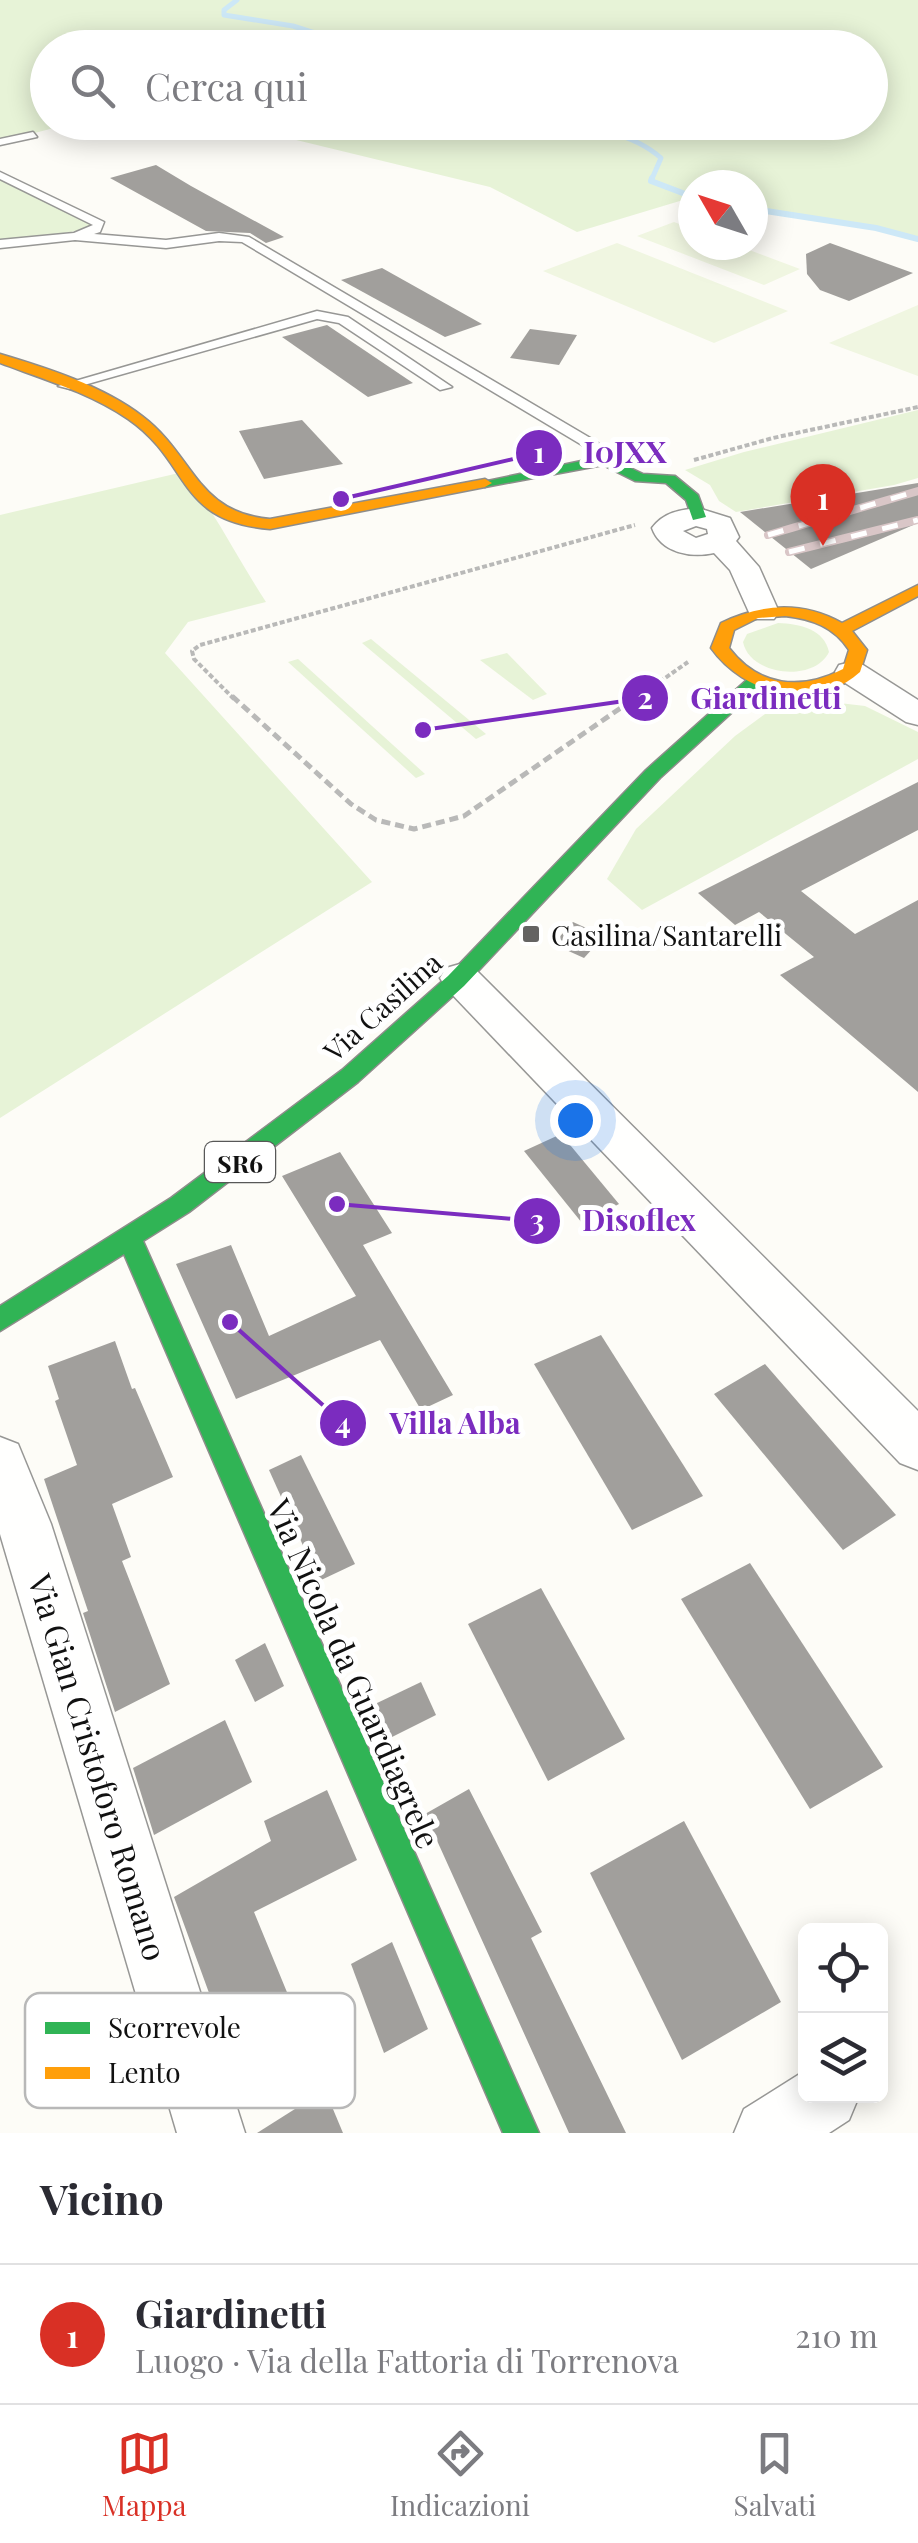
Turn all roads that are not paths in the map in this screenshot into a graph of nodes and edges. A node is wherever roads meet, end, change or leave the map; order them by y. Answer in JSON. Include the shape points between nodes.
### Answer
{"nodes":[{"id":1,"x":30,"y":136,"type":"edge"},
{"id":2,"x":0,"y":142,"type":"edge"},
{"id":3,"x":0,"y":174,"type":"edge"},
{"id":4,"x":74,"y":236,"type":"junction"},
{"id":5,"x":0,"y":244,"type":"edge"},
{"id":6,"x":0,"y":358,"type":"edge"},
{"id":7,"x":65,"y":386,"type":"junction"},
{"id":8,"x":445,"y":387,"type":"dead end"},
{"id":9,"x":605,"y":460,"type":"junction"},
{"id":10,"x":698,"y":517,"type":"joint"},
{"id":11,"x":918,"y":590,"type":"edge"},
{"id":12,"x":764,"y":612,"type":"junction"},
{"id":13,"x":842,"y":629,"type":"junction"},
{"id":14,"x":852,"y":672,"type":"junction"},
{"id":15,"x":756,"y":681,"type":"junction"},
{"id":16,"x":918,"y":715,"type":"edge"},
{"id":17,"x":460,"y":978,"type":"junction"},
{"id":18,"x":129,"y":1238,"type":"junction"},
{"id":19,"x":0,"y":1320,"type":"edge"},
{"id":20,"x":918,"y":1446,"type":"edge"},
{"id":21,"x":0,"y":1461,"type":"edge"},
{"id":22,"x":168,"y":1993,"type":"edge"},
{"id":23,"x":814,"y":2103,"type":"edge"},
{"id":24,"x":203,"y":2108,"type":"edge"},
{"id":25,"x":211,"y":2133,"type":"edge"},
{"id":26,"x":521,"y":2133,"type":"edge"},
{"id":27,"x":768,"y":2133,"type":"edge"}],
"edges":[{"from":1,"to":2,"type":"lane"},
{"from":3,"to":4,"type":"lane","via":[[100,224]]},
{"from":4,"to":5,"type":"lane"},
{"from":4,"to":9,"type":"lane","via":[[166,244],[245,239],[592,445]]},
{"from":6,"to":7,"type":"street"},
{"from":7,"to":8,"type":"lane","via":[[317,315],[342,320]]},
{"from":7,"to":9,"type":"street","via":[[151,430],[214,512],[242,526]]},
{"from":9,"to":10,"type":"street","via":[[640,478],[670,478],[693,498]]},
{"from":10,"to":12,"type":"street","via":[[724,528],[720,541],[744,567]]},
{"from":11,"to":13,"type":"street"},
{"from":12,"to":13,"type":"street","via":[[808,614]]},
{"from":12,"to":15,"type":"street","via":[[732,624],[720,643],[729,664]]},
{"from":13,"to":14,"type":"street","via":[[858,650]]},
{"from":14,"to":15,"type":"street","via":[[808,688]]},
{"from":14,"to":16,"type":"street"},
{"from":15,"to":17,"type":"street","name":"Via Casilina","number":"SR6","via":[[640,787]]},
{"from":17,"to":18,"type":"street","name":"Via Casilina","number":"SR6","via":[[282,1130]]},
{"from":17,"to":20,"type":"street"},
{"from":18,"to":19,"type":"street","name":"Via Casilina","number":"SR6"},
{"from":18,"to":26,"type":"street","name":"Via Nicola da Guardiagrele"},
{"from":21,"to":22,"type":"street","name":"Via Gian Cristoforo Romano"},
{"from":23,"to":27,"type":"street"},
{"from":24,"to":25,"type":"street","name":"Via Gian Cristoforo Romano"}]}
